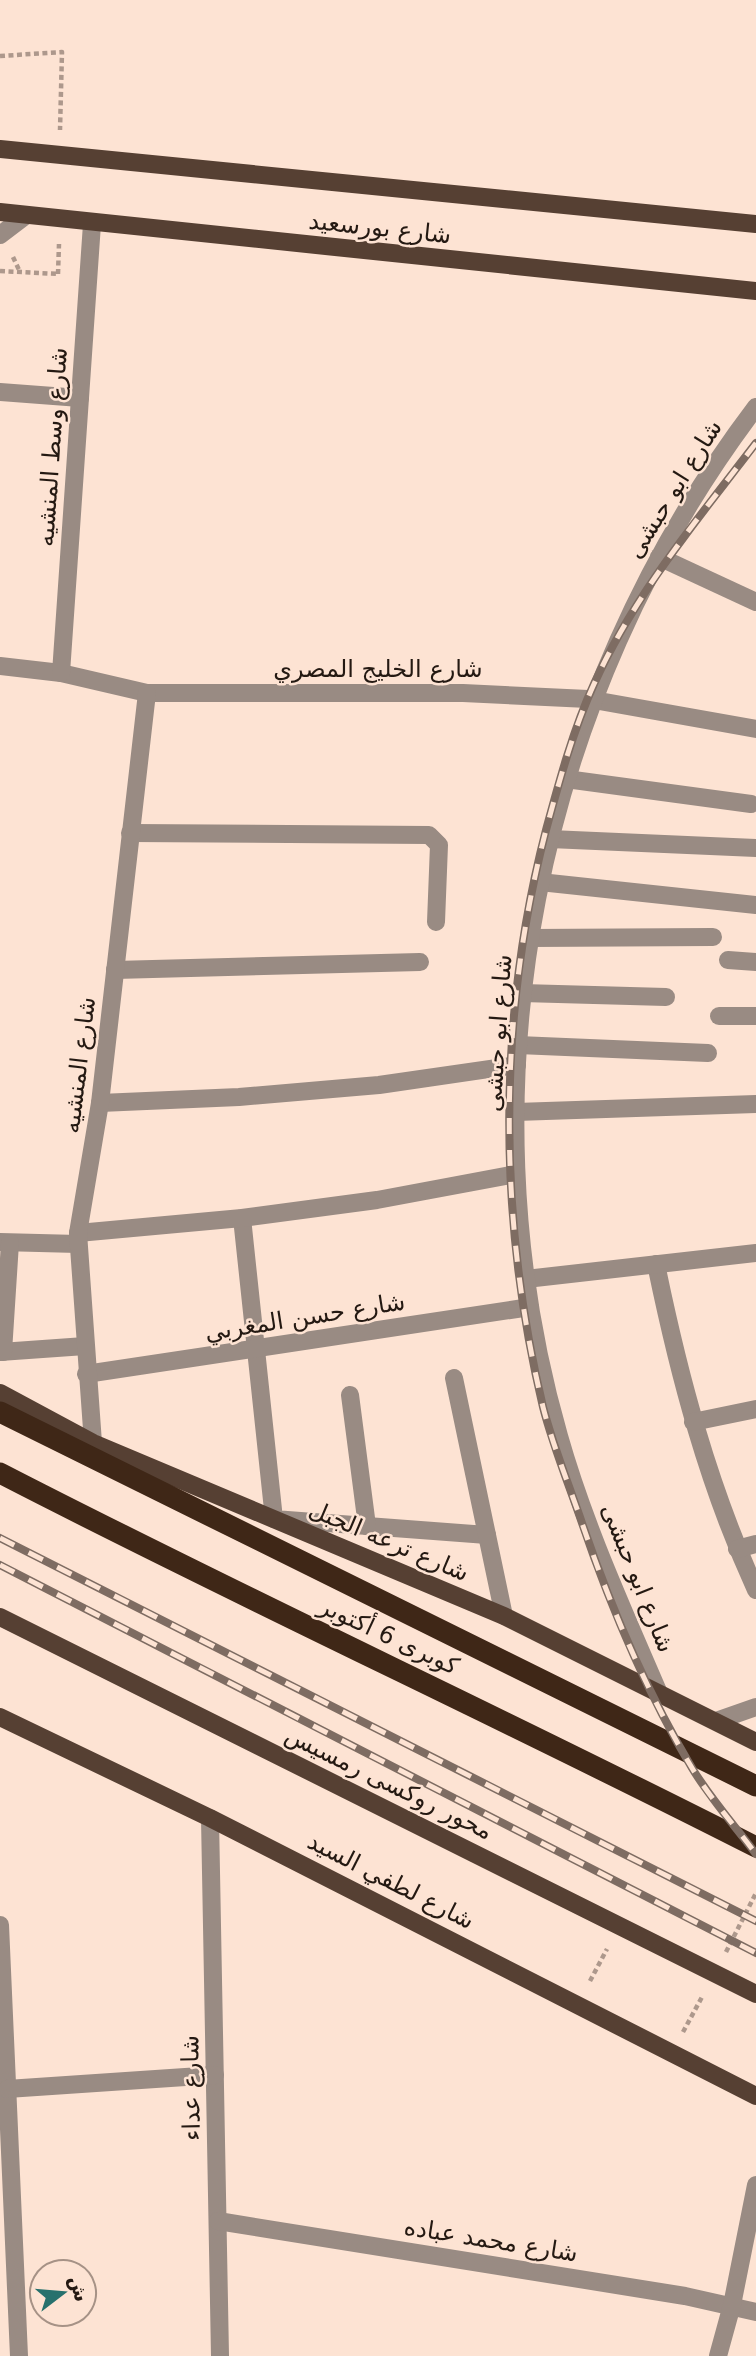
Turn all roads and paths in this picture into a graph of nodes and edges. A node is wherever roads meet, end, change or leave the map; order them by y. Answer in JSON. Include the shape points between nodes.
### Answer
{"nodes":[{"id":1,"x":62,"y":52,"type":"dead end"},
{"id":2,"x":0,"y":56,"type":"edge"},
{"id":3,"x":0,"y":149,"type":"edge"},
{"id":4,"x":0,"y":212,"type":"edge"},
{"id":5,"x":25,"y":216,"type":"junction"},
{"id":6,"x":92,"y":224,"type":"junction"},
{"id":7,"x":756,"y":224,"type":"edge"},
{"id":8,"x":0,"y":235,"type":"edge"},
{"id":9,"x":0,"y":271,"type":"edge"},
{"id":10,"x":69,"y":274,"type":"dead end"},
{"id":11,"x":756,"y":291,"type":"edge"},
{"id":12,"x":0,"y":391,"type":"edge"},
{"id":13,"x":80,"y":398,"type":"junction"},
{"id":14,"x":756,"y":407,"type":"edge"},
{"id":15,"x":659,"y":557,"type":"junction"},
{"id":16,"x":756,"y":602,"type":"edge"},
{"id":17,"x":0,"y":666,"type":"edge"},
{"id":18,"x":61,"y":673,"type":"junction"},
{"id":19,"x":147,"y":693,"type":"junction"},
{"id":20,"x":593,"y":700,"type":"junction"},
{"id":21,"x":756,"y":729,"type":"edge"},
{"id":22,"x":566,"y":779,"type":"junction"},
{"id":23,"x":751,"y":804,"type":"dead end"},
{"id":24,"x":131,"y":833,"type":"junction"},
{"id":25,"x":550,"y":839,"type":"junction"},
{"id":26,"x":756,"y":848,"type":"edge"},
{"id":27,"x":540,"y":882,"type":"junction"},
{"id":28,"x":756,"y":905,"type":"edge"},
{"id":29,"x":436,"y":922,"type":"dead end"},
{"id":30,"x":713,"y":937,"type":"dead end"},
{"id":31,"x":530,"y":938,"type":"junction"},
{"id":32,"x":728,"y":960,"type":"dead end"},
{"id":33,"x":420,"y":962,"type":"dead end"},
{"id":34,"x":756,"y":962,"type":"edge"},
{"id":35,"x":116,"y":970,"type":"junction"},
{"id":36,"x":522,"y":993,"type":"junction"},
{"id":37,"x":666,"y":997,"type":"dead end"},
{"id":38,"x":756,"y":1016,"type":"edge"},
{"id":39,"x":719,"y":1017,"type":"dead end"},
{"id":40,"x":518,"y":1045,"type":"junction"},
{"id":41,"x":708,"y":1054,"type":"dead end"},
{"id":42,"x":517,"y":1065,"type":"junction"},
{"id":43,"x":100,"y":1103,"type":"junction"},
{"id":44,"x":756,"y":1104,"type":"edge"},
{"id":45,"x":516,"y":1112,"type":"junction"},
{"id":46,"x":516,"y":1174,"type":"junction"},
{"id":47,"x":242,"y":1218,"type":"junction"},
{"id":48,"x":78,"y":1239,"type":"junction"},
{"id":49,"x":5,"y":1242,"type":"edge"},
{"id":50,"x":756,"y":1253,"type":"edge"},
{"id":51,"x":656,"y":1264,"type":"junction"},
{"id":52,"x":526,"y":1279,"type":"junction"},
{"id":53,"x":530,"y":1307,"type":"junction"},
{"id":54,"x":85,"y":1346,"type":"junction"},
{"id":55,"x":256,"y":1349,"type":"junction"},
{"id":56,"x":1,"y":1352,"type":"edge"},
{"id":57,"x":86,"y":1374,"type":"junction"},
{"id":58,"x":454,"y":1378,"type":"dead end"},
{"id":59,"x":0,"y":1393,"type":"edge"},
{"id":60,"x":349,"y":1395,"type":"dead end"},
{"id":61,"x":756,"y":1409,"type":"edge"},
{"id":62,"x":0,"y":1412,"type":"edge"},
{"id":63,"x":693,"y":1422,"type":"junction"},
{"id":64,"x":93,"y":1443,"type":"junction"},
{"id":65,"x":0,"y":1473,"type":"edge"},
{"id":66,"x":274,"y":1519,"type":"junction"},
{"id":67,"x":367,"y":1526,"type":"junction"},
{"id":68,"x":487,"y":1535,"type":"junction"},
{"id":69,"x":756,"y":1544,"type":"edge"},
{"id":70,"x":737,"y":1549,"type":"junction"},
{"id":71,"x":756,"y":1590,"type":"edge"},
{"id":72,"x":505,"y":1616,"type":"junction"},
{"id":73,"x":0,"y":1617,"type":"edge"},
{"id":74,"x":657,"y":1691,"type":"junction"},
{"id":75,"x":756,"y":1707,"type":"edge"},
{"id":76,"x":0,"y":1717,"type":"edge"},
{"id":77,"x":716,"y":1721,"type":"junction"},
{"id":78,"x":756,"y":1742,"type":"edge"},
{"id":79,"x":756,"y":1786,"type":"edge"},
{"id":80,"x":210,"y":1818,"type":"junction"},
{"id":81,"x":756,"y":1847,"type":"edge"},
{"id":82,"x":0,"y":1925,"type":"edge"},
{"id":83,"x":614,"y":1937,"type":"dead end"},
{"id":84,"x":756,"y":1994,"type":"edge"},
{"id":85,"x":578,"y":2003,"type":"junction"},
{"id":86,"x":215,"y":2074,"type":"junction"},
{"id":87,"x":7,"y":2089,"type":"junction"},
{"id":88,"x":756,"y":2096,"type":"edge"},
{"id":89,"x":5,"y":2143,"type":"edge"},
{"id":90,"x":756,"y":2185,"type":"edge"},
{"id":91,"x":218,"y":2221,"type":"junction"},
{"id":92,"x":732,"y":2305,"type":"junction"},
{"id":93,"x":756,"y":2312,"type":"edge"},
{"id":94,"x":19,"y":2356,"type":"edge"},
{"id":95,"x":220,"y":2356,"type":"edge"},
{"id":96,"x":718,"y":2356,"type":"edge"}],
"edges":[{"from":1,"to":2,"type":"path"},
{"from":3,"to":7,"type":"main road","name":"شارع بورسعيد"},
{"from":4,"to":5,"type":"main road","name":"شارع بورسعيد"},
{"from":5,"to":6,"type":"main road","name":"شارع بورسعيد"},
{"from":5,"to":8,"type":"street"},
{"from":6,"to":11,"type":"main road","name":"شارع بورسعيد"},
{"from":6,"to":13,"type":"street","name":"شارع وسط المنشيه"},
{"from":9,"to":10,"type":"path"},
{"from":12,"to":13,"type":"street"},
{"from":13,"to":18,"type":"street","name":"شارع وسط المنشيه"},
{"from":14,"to":15,"type":"street","name":"شارع ابو حبشى"},
{"from":15,"to":16,"type":"street"},
{"from":15,"to":20,"type":"street","name":"شارع ابو حبشى"},
{"from":17,"to":18,"type":"street","name":"شارع الخليج المصري"},
{"from":18,"to":19,"type":"street","name":"شارع الخليج المصري"},
{"from":19,"to":20,"type":"street","name":"شارع الخليج المصري","via":[[463,693]]},
{"from":19,"to":24,"type":"street","name":"شارع المنشيه"},
{"from":20,"to":21,"type":"street","name":"شارع الخليج المصري"},
{"from":20,"to":22,"type":"street","name":"شارع ابو حبشى"},
{"from":22,"to":23,"type":"street"},
{"from":22,"to":25,"type":"street","name":"شارع ابو حبشى"},
{"from":24,"to":29,"type":"street","via":[[429,835],[439,845]]},
{"from":24,"to":35,"type":"street","name":"شارع المنشيه"},
{"from":25,"to":26,"type":"street"},
{"from":25,"to":27,"type":"street","name":"شارع ابو حبشى"},
{"from":27,"to":28,"type":"street"},
{"from":27,"to":31,"type":"street","name":"شارع ابو حبشى"},
{"from":30,"to":31,"type":"street"},
{"from":31,"to":36,"type":"street","name":"شارع ابو حبشى"},
{"from":32,"to":34,"type":"street"},
{"from":33,"to":35,"type":"street"},
{"from":35,"to":43,"type":"street","name":"شارع المنشيه"},
{"from":36,"to":37,"type":"street"},
{"from":36,"to":40,"type":"street","name":"شارع ابو حبشى"},
{"from":38,"to":39,"type":"street"},
{"from":40,"to":41,"type":"street"},
{"from":40,"to":42,"type":"street","name":"شارع ابو حبشى"},
{"from":42,"to":43,"type":"street","via":[[379,1085]]},
{"from":42,"to":45,"type":"street","name":"شارع ابو حبشى"},
{"from":43,"to":48,"type":"street","name":"شارع المنشيه"},
{"from":44,"to":45,"type":"street"},
{"from":45,"to":46,"type":"street","name":"شارع ابو حبشى"},
{"from":46,"to":47,"type":"street","via":[[377,1200]]},
{"from":46,"to":52,"type":"street","name":"شارع ابو حبشى"},
{"from":47,"to":48,"type":"street"},
{"from":47,"to":55,"type":"street"},
{"from":48,"to":49,"type":"street"},
{"from":48,"to":54,"type":"street","name":"شارع المنشيه"},
{"from":49,"to":56,"type":"street"},
{"from":50,"to":51,"type":"street"},
{"from":51,"to":52,"type":"street"},
{"from":51,"to":63,"type":"street"},
{"from":52,"to":53,"type":"street","name":"شارع ابو حبشى"},
{"from":53,"to":55,"type":"street","name":"شارع حسن المغربي"},
{"from":53,"to":74,"type":"street","name":"شارع ابو حبشى","via":[[559,1436],[601,1560]]},
{"from":54,"to":56,"type":"street"},
{"from":54,"to":57,"type":"street","name":"شارع المنشيه"},
{"from":55,"to":57,"type":"street","name":"شارع حسن المغربي"},
{"from":55,"to":66,"type":"street"},
{"from":57,"to":64,"type":"street","name":"شارع المنشيه"},
{"from":58,"to":68,"type":"street"},
{"from":59,"to":64,"type":"main road","name":"شارع ترعه الجبل"},
{"from":60,"to":67,"type":"street"},
{"from":61,"to":63,"type":"street"},
{"from":62,"to":79,"type":"highway","name":"كوبرى 6 أكتوبر"},
{"from":63,"to":70,"type":"street"},
{"from":64,"to":66,"type":"main road","name":"شارع ترعه الجبل"},
{"from":65,"to":81,"type":"highway","name":"كوبرى 6 أكتوبر"},
{"from":66,"to":67,"type":"street"},
{"from":66,"to":72,"type":"main road","name":"شارع ترعه الجبل"},
{"from":67,"to":68,"type":"street"},
{"from":68,"to":72,"type":"street"},
{"from":69,"to":70,"type":"street"},
{"from":70,"to":71,"type":"street"},
{"from":72,"to":74,"type":"main road","name":"شارع ترعه الجبل"},
{"from":73,"to":84,"type":"main road","name":"محور روكسى رمسيس"},
{"from":74,"to":77,"type":"main road","name":"شارع ترعه الجبل"},
{"from":75,"to":77,"type":"street"},
{"from":76,"to":80,"type":"main road","name":"شارع لطفي السيد"},
{"from":77,"to":78,"type":"main road","name":"شارع ترعه الجبل"},
{"from":80,"to":85,"type":"main road","name":"شارع لطفي السيد"},
{"from":80,"to":86,"type":"street","name":"شارع عداء"},
{"from":82,"to":87,"type":"street"},
{"from":83,"to":85,"type":"path"},
{"from":85,"to":88,"type":"main road","name":"شارع لطفي السيد"},
{"from":86,"to":87,"type":"street"},
{"from":86,"to":91,"type":"street","name":"شارع عداء"},
{"from":87,"to":89,"type":"street"},
{"from":89,"to":94,"type":"street"},
{"from":90,"to":92,"type":"street"},
{"from":91,"to":92,"type":"street","name":"شارع محمد عباده"},
{"from":91,"to":95,"type":"street","name":"شارع عداء"},
{"from":92,"to":93,"type":"street","name":"شارع محمد عباده"},
{"from":92,"to":96,"type":"street"}]}
